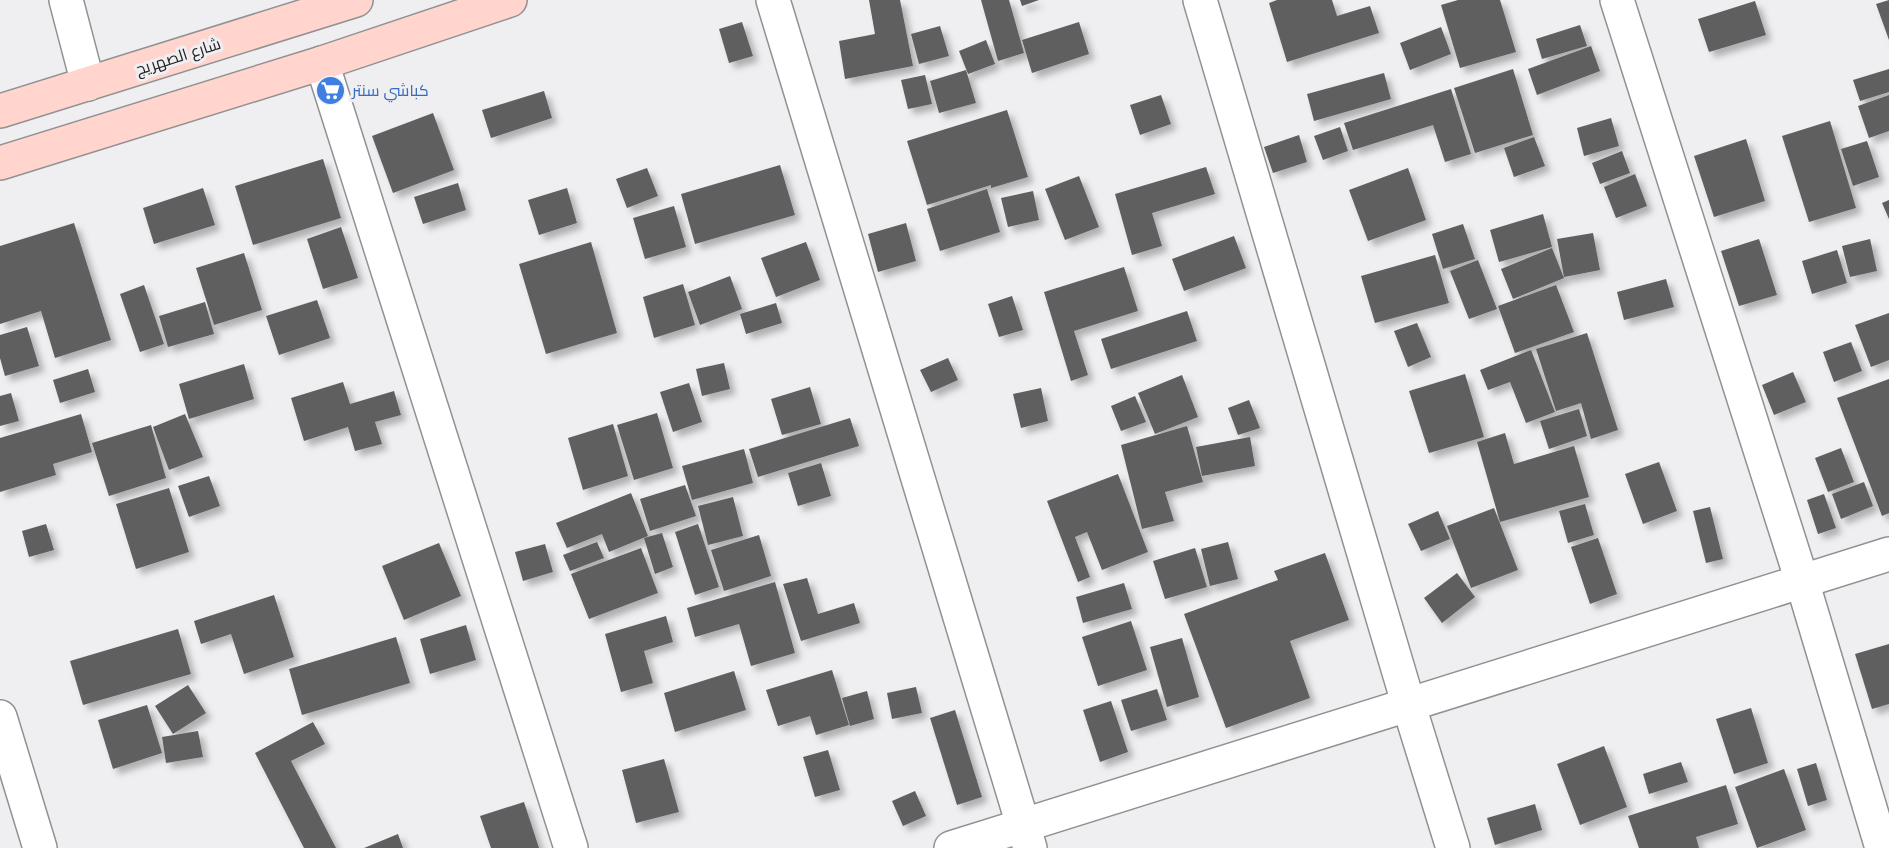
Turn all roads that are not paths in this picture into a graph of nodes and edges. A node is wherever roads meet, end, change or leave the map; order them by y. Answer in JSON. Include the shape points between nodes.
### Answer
{"nodes":[{"id":1,"x":66,"y":0,"type":"edge"},
{"id":2,"x":356,"y":0,"type":"edge"},
{"id":3,"x":510,"y":0,"type":"edge"},
{"id":4,"x":773,"y":0,"type":"edge"},
{"id":5,"x":1200,"y":0,"type":"edge"},
{"id":6,"x":1617,"y":0,"type":"edge"},
{"id":7,"x":322,"y":63,"type":"junction"},
{"id":8,"x":88,"y":84,"type":"junction"},
{"id":9,"x":0,"y":111,"type":"edge"},
{"id":10,"x":0,"y":163,"type":"edge"},
{"id":11,"x":1889,"y":554,"type":"edge"},
{"id":12,"x":1802,"y":581,"type":"junction"},
{"id":13,"x":1409,"y":706,"type":"junction"},
{"id":14,"x":0,"y":717,"type":"edge"},
{"id":15,"x":1026,"y":837,"type":"edge"},
{"id":16,"x":40,"y":848,"type":"edge"},
{"id":17,"x":571,"y":848,"type":"edge"},
{"id":18,"x":951,"y":848,"type":"edge"},
{"id":19,"x":1453,"y":848,"type":"edge"},
{"id":20,"x":1882,"y":848,"type":"edge"}],
"edges":[{"from":1,"to":8,"type":"street"},
{"from":2,"to":8,"type":"main road","name":"شارع الصهريج"},
{"from":3,"to":7,"type":"main road"},
{"from":4,"to":15,"type":"street"},
{"from":5,"to":13,"type":"street"},
{"from":6,"to":12,"type":"street"},
{"from":7,"to":10,"type":"main road"},
{"from":7,"to":17,"type":"street"},
{"from":8,"to":9,"type":"main road","name":"شارع الصهريج"},
{"from":11,"to":12,"type":"street"},
{"from":12,"to":13,"type":"street"},
{"from":12,"to":20,"type":"street"},
{"from":13,"to":15,"type":"street"},
{"from":13,"to":19,"type":"street"},
{"from":14,"to":16,"type":"street"},
{"from":15,"to":18,"type":"street"}]}
